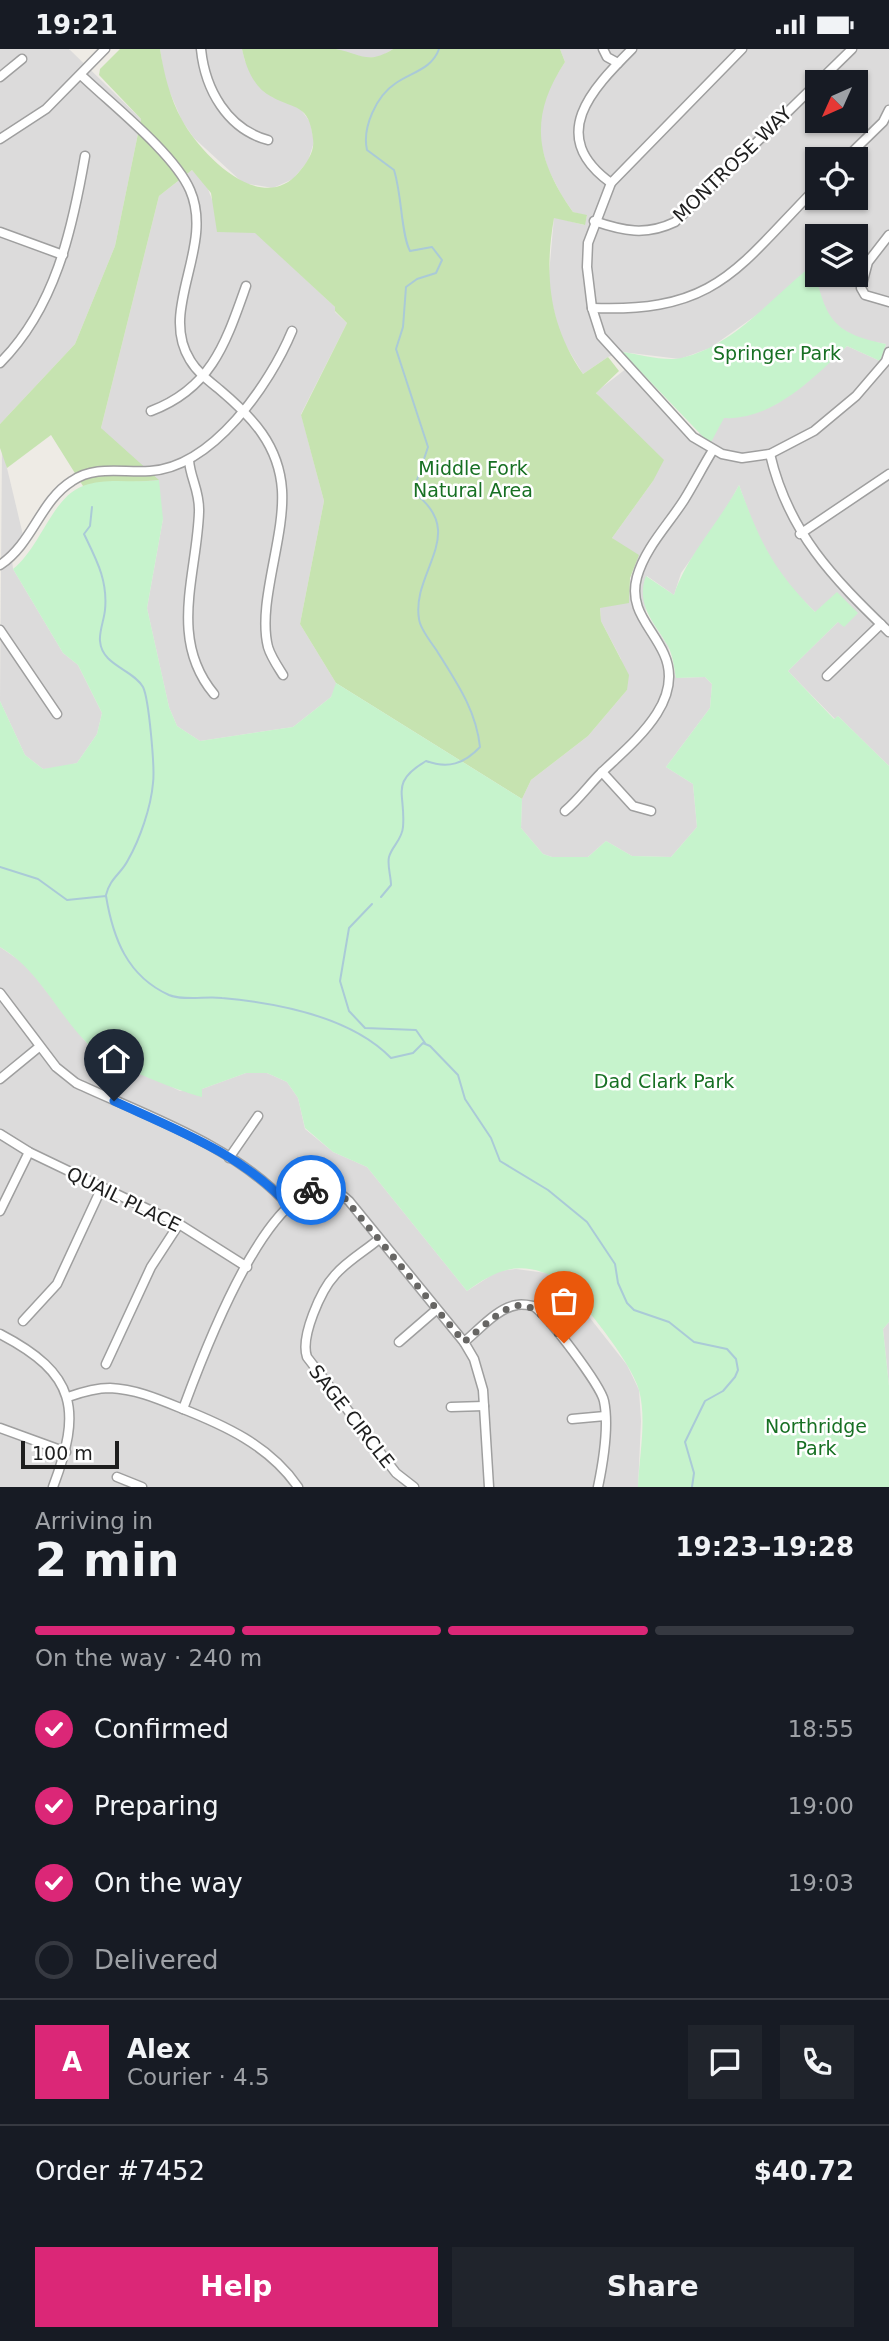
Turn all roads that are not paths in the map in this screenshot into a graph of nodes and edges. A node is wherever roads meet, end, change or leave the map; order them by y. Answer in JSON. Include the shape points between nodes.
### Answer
{"nodes":[{"id":1,"x":105,"y":49,"type":"edge"},
{"id":2,"x":201,"y":49,"type":"edge"},
{"id":3,"x":603,"y":49,"type":"edge"},
{"id":4,"x":632,"y":49,"type":"edge"},
{"id":5,"x":742,"y":49,"type":"edge"},
{"id":6,"x":852,"y":49,"type":"edge"},
{"id":7,"x":22,"y":59,"type":"dead end"},
{"id":8,"x":618,"y":62,"type":"junction"},
{"id":9,"x":81,"y":75,"type":"junction"},
{"id":10,"x":0,"y":77,"type":"edge"},
{"id":11,"x":889,"y":110,"type":"edge"},
{"id":12,"x":0,"y":139,"type":"edge"},
{"id":13,"x":268,"y":140,"type":"dead end"},
{"id":14,"x":857,"y":147,"type":"edge"},
{"id":15,"x":85,"y":156,"type":"dead end"},
{"id":16,"x":611,"y":183,"type":"junction"},
{"id":17,"x":805,"y":199,"type":"edge"},
{"id":18,"x":594,"y":221,"type":"junction"},
{"id":19,"x":0,"y":232,"type":"edge"},
{"id":20,"x":889,"y":235,"type":"edge"},
{"id":21,"x":63,"y":255,"type":"junction"},
{"id":22,"x":246,"y":286,"type":"dead end"},
{"id":23,"x":889,"y":302,"type":"edge"},
{"id":24,"x":592,"y":308,"type":"junction"},
{"id":25,"x":292,"y":331,"type":"dead end"},
{"id":26,"x":888,"y":356,"type":"edge"},
{"id":27,"x":0,"y":363,"type":"edge"},
{"id":28,"x":203,"y":375,"type":"junction"},
{"id":29,"x":244,"y":410,"type":"junction"},
{"id":30,"x":152,"y":411,"type":"dead end"},
{"id":31,"x":713,"y":450,"type":"junction"},
{"id":32,"x":770,"y":454,"type":"junction"},
{"id":33,"x":189,"y":460,"type":"junction"},
{"id":34,"x":889,"y":474,"type":"edge"},
{"id":35,"x":800,"y":534,"type":"junction"},
{"id":36,"x":0,"y":565,"type":"edge"},
{"id":37,"x":881,"y":624,"type":"junction"},
{"id":38,"x":0,"y":630,"type":"edge"},
{"id":39,"x":889,"y":632,"type":"edge"},
{"id":40,"x":283,"y":675,"type":"dead end"},
{"id":41,"x":827,"y":676,"type":"dead end"},
{"id":42,"x":214,"y":694,"type":"dead end"},
{"id":43,"x":57,"y":714,"type":"dead end"},
{"id":44,"x":602,"y":772,"type":"junction"},
{"id":45,"x":565,"y":811,"type":"dead end"},
{"id":46,"x":651,"y":811,"type":"dead end"},
{"id":47,"x":0,"y":993,"type":"edge"},
{"id":48,"x":39,"y":1047,"type":"junction"},
{"id":49,"x":0,"y":1079,"type":"edge"},
{"id":50,"x":258,"y":1116,"type":"dead end"},
{"id":51,"x":0,"y":1134,"type":"edge"},
{"id":52,"x":29,"y":1152,"type":"junction"},
{"id":53,"x":229,"y":1158,"type":"junction"},
{"id":54,"x":102,"y":1187,"type":"junction"},
{"id":55,"x":289,"y":1206,"type":"junction"},
{"id":56,"x":0,"y":1212,"type":"edge"},
{"id":57,"x":179,"y":1224,"type":"junction"},
{"id":58,"x":379,"y":1239,"type":"junction"},
{"id":59,"x":247,"y":1267,"type":"junction"},
{"id":60,"x":436,"y":1310,"type":"junction"},
{"id":61,"x":23,"y":1321,"type":"dead end"},
{"id":62,"x":0,"y":1334,"type":"edge"},
{"id":63,"x":399,"y":1342,"type":"dead end"},
{"id":64,"x":464,"y":1342,"type":"junction"},
{"id":65,"x":106,"y":1364,"type":"dead end"},
{"id":66,"x":68,"y":1397,"type":"junction"},
{"id":67,"x":484,"y":1406,"type":"junction"},
{"id":68,"x":451,"y":1407,"type":"dead end"},
{"id":69,"x":183,"y":1409,"type":"junction"},
{"id":70,"x":605,"y":1416,"type":"junction"},
{"id":71,"x":572,"y":1419,"type":"dead end"},
{"id":72,"x":0,"y":1429,"type":"edge"},
{"id":73,"x":66,"y":1452,"type":"junction"},
{"id":74,"x":117,"y":1477,"type":"dead end"},
{"id":75,"x":53,"y":1487,"type":"edge"},
{"id":76,"x":142,"y":1487,"type":"edge"},
{"id":77,"x":298,"y":1487,"type":"edge"},
{"id":78,"x":414,"y":1487,"type":"edge"},
{"id":79,"x":489,"y":1487,"type":"edge"},
{"id":80,"x":597,"y":1487,"type":"edge"}],
"edges":[{"from":1,"to":9,"type":"street"},
{"from":2,"to":13,"type":"street","via":[[203,71],[229,117],[249,135]]},
{"from":3,"to":8,"type":"street"},
{"from":4,"to":8,"type":"street"},
{"from":5,"to":16,"type":"street"},
{"from":6,"to":18,"type":"street","name":"MONTROSE WAY","via":[[675,222],[642,232]]},
{"from":7,"to":10,"type":"street"},
{"from":8,"to":16,"type":"street","via":[[588,95],[579,125],[587,160]]},
{"from":9,"to":12,"type":"street","via":[[46,109]]},
{"from":9,"to":28,"type":"street","via":[[175,165],[190,190],[197,247],[179,314],[182,340]]},
{"from":11,"to":14,"type":"street"},
{"from":15,"to":21,"type":"street","via":[[74,223]]},
{"from":16,"to":18,"type":"street"},
{"from":17,"to":24,"type":"street","via":[[714,287],[673,304],[637,310]]},
{"from":18,"to":24,"type":"street","via":[[587,267]]},
{"from":19,"to":21,"type":"street"},
{"from":20,"to":23,"type":"street","via":[[868,262],[862,288],[865,295]]},
{"from":21,"to":27,"type":"street","via":[[34,320]]},
{"from":22,"to":28,"type":"street","via":[[224,349]]},
{"from":24,"to":31,"type":"street","via":[[601,336],[622,361],[693,437]]},
{"from":25,"to":29,"type":"street","via":[[280,359]]},
{"from":26,"to":32,"type":"street","via":[[843,408]]},
{"from":28,"to":29,"type":"street"},
{"from":28,"to":30,"type":"street","via":[[177,401]]},
{"from":29,"to":33,"type":"street"},
{"from":29,"to":40,"type":"street","via":[[269,440],[282,488],[281,525],[265,625],[268,649]]},
{"from":31,"to":32,"type":"street","via":[[742,458]]},
{"from":31,"to":44,"type":"street","via":[[648,551],[637,577],[634,599],[665,655],[667,692],[645,731]]},
{"from":32,"to":35,"type":"street","via":[[777,485]]},
{"from":33,"to":36,"type":"street","via":[[152,471],[101,470],[74,479],[58,491],[14,556]]},
{"from":33,"to":42,"type":"street","via":[[200,511],[186,606],[201,678]]},
{"from":34,"to":35,"type":"street"},
{"from":35,"to":37,"type":"street"},
{"from":37,"to":39,"type":"street"},
{"from":37,"to":41,"type":"street"},
{"from":38,"to":43,"type":"street"},
{"from":44,"to":45,"type":"street"},
{"from":44,"to":46,"type":"street","via":[[633,806]]},
{"from":47,"to":48,"type":"street"},
{"from":48,"to":49,"type":"street"},
{"from":48,"to":53,"type":"street","via":[[76,1083]]},
{"from":50,"to":53,"type":"street"},
{"from":51,"to":52,"type":"street","name":"QUAIL PLACE"},
{"from":52,"to":54,"type":"street","name":"QUAIL PLACE"},
{"from":52,"to":56,"type":"street"},
{"from":53,"to":55,"type":"street","via":[[271,1185]]},
{"from":54,"to":57,"type":"street","name":"QUAIL PLACE"},
{"from":54,"to":61,"type":"street","via":[[57,1284]]},
{"from":55,"to":58,"type":"street","via":[[312,1190],[336,1190]]},
{"from":55,"to":59,"type":"street","via":[[270,1225]]},
{"from":57,"to":59,"type":"street","name":"QUAIL PLACE"},
{"from":57,"to":65,"type":"street","via":[[151,1267]]},
{"from":58,"to":60,"type":"street"},
{"from":58,"to":78,"type":"street","name":"SAGE CIRCLE","via":[[333,1276],[306,1331],[304,1348],[396,1473]]},
{"from":59,"to":69,"type":"street","via":[[212,1334]]},
{"from":60,"to":63,"type":"street"},
{"from":60,"to":64,"type":"street"},
{"from":62,"to":66,"type":"street","via":[[44,1362]]},
{"from":64,"to":67,"type":"street","via":[[480,1373]]},
{"from":64,"to":70,"type":"street","via":[[505,1308],[519,1304],[534,1307],[594,1378],[604,1398]]},
{"from":66,"to":69,"type":"street","via":[[98,1388],[122,1389]]},
{"from":66,"to":73,"type":"street","via":[[71,1428]]},
{"from":67,"to":68,"type":"street"},
{"from":67,"to":79,"type":"street"},
{"from":69,"to":77,"type":"street","via":[[250,1441]]},
{"from":70,"to":71,"type":"street"},
{"from":70,"to":80,"type":"street"},
{"from":72,"to":73,"type":"street"},
{"from":73,"to":75,"type":"street"},
{"from":74,"to":76,"type":"street"}]}
